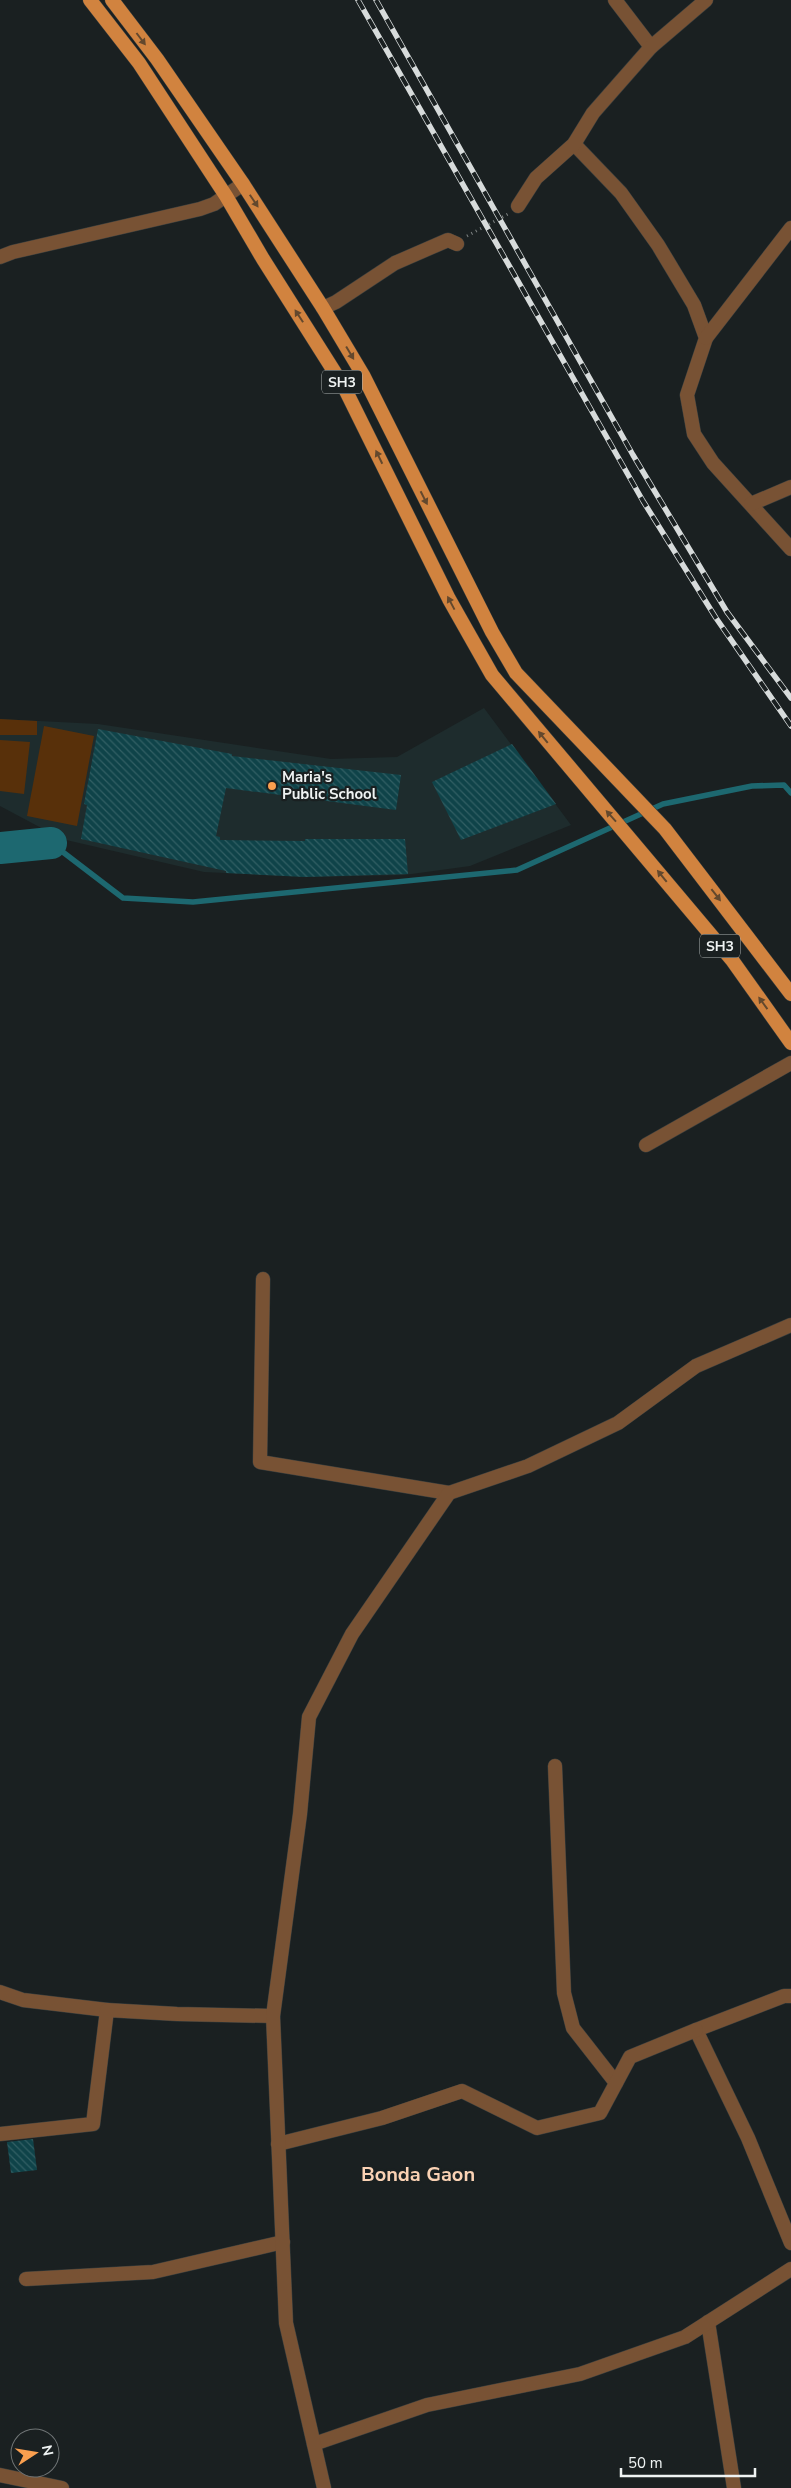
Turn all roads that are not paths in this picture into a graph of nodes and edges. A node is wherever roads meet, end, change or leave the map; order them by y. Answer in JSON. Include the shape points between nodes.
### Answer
{"nodes":[{"id":1,"x":90,"y":0,"type":"edge"},
{"id":2,"x":112,"y":0,"type":"edge"},
{"id":3,"x":614,"y":0,"type":"edge"},
{"id":4,"x":706,"y":0,"type":"edge"},
{"id":5,"x":652,"y":46,"type":"junction"},
{"id":6,"x":574,"y":144,"type":"junction"},
{"id":7,"x":242,"y":184,"type":"junction"},
{"id":8,"x":226,"y":196,"type":"junction"},
{"id":9,"x":518,"y":206,"type":"road end"},
{"id":10,"x":791,"y":228,"type":"edge"},
{"id":11,"x":456,"y":244,"type":"road end"},
{"id":12,"x":0,"y":257,"type":"edge"},
{"id":13,"x":323,"y":308,"type":"junction"},
{"id":14,"x":706,"y":338,"type":"junction"},
{"id":15,"x":791,"y":488,"type":"edge"},
{"id":16,"x":751,"y":504,"type":"junction"},
{"id":17,"x":791,"y":549,"type":"edge"},
{"id":18,"x":791,"y":994,"type":"edge"},
{"id":19,"x":791,"y":1043,"type":"edge"},
{"id":20,"x":791,"y":1064,"type":"edge"},
{"id":21,"x":646,"y":1145,"type":"dead end"},
{"id":22,"x":263,"y":1279,"type":"dead end"},
{"id":23,"x":791,"y":1325,"type":"edge"},
{"id":24,"x":449,"y":1493,"type":"junction"},
{"id":25,"x":555,"y":1766,"type":"dead end"},
{"id":26,"x":0,"y":1992,"type":"edge"},
{"id":27,"x":791,"y":1996,"type":"edge"},
{"id":28,"x":108,"y":2010,"type":"junction"},
{"id":29,"x":273,"y":2016,"type":"junction"},
{"id":30,"x":696,"y":2030,"type":"junction"},
{"id":31,"x":616,"y":2083,"type":"junction"},
{"id":32,"x":0,"y":2134,"type":"edge"},
{"id":33,"x":278,"y":2144,"type":"junction"},
{"id":34,"x":282,"y":2242,"type":"junction"},
{"id":35,"x":791,"y":2243,"type":"edge"},
{"id":36,"x":791,"y":2269,"type":"edge"},
{"id":37,"x":26,"y":2279,"type":"dead end"},
{"id":38,"x":708,"y":2322,"type":"junction"},
{"id":39,"x":314,"y":2444,"type":"junction"},
{"id":40,"x":0,"y":2475,"type":"edge"},
{"id":41,"x":62,"y":2488,"type":"edge"},
{"id":42,"x":324,"y":2488,"type":"edge"},
{"id":43,"x":734,"y":2488,"type":"edge"}],
"edges":[{"from":1,"to":8,"type":"main road","number":"SH3","via":[[139,64]]},
{"from":2,"to":7,"type":"main road","number":"SH3","one_way":true,"via":[[157,59]]},
{"from":3,"to":5,"type":"street"},
{"from":4,"to":5,"type":"street"},
{"from":5,"to":6,"type":"street","via":[[593,113]]},
{"from":6,"to":9,"type":"street","via":[[536,178]]},
{"from":6,"to":14,"type":"street","via":[[621,193],[658,245],[694,305]]},
{"from":7,"to":8,"type":"street"},
{"from":7,"to":13,"type":"main road","number":"SH3","one_way":true},
{"from":8,"to":12,"type":"street","via":[[200,209]]},
{"from":19,"to":8,"type":"main road","number":"SH3","one_way":true,"via":[[732,960],[492,675],[449,599],[344,387]]},
{"from":10,"to":14,"type":"street"},
{"from":11,"to":13,"type":"street","via":[[448,240],[396,263]]},
{"from":13,"to":18,"type":"main road","number":"SH3","one_way":true,"via":[[363,376],[506,658],[531,691],[665,829]]},
{"from":14,"to":16,"type":"street","via":[[687,395],[694,434],[713,463]]},
{"from":15,"to":16,"type":"street"},
{"from":16,"to":17,"type":"street"},
{"from":20,"to":21,"type":"street"},
{"from":22,"to":24,"type":"street","via":[[260,1462]]},
{"from":23,"to":24,"type":"street","via":[[696,1366],[618,1423],[528,1466]]},
{"from":24,"to":29,"type":"street","via":[[352,1634],[309,1717],[300,1814]]},
{"from":25,"to":31,"type":"street","via":[[564,1993],[573,2028]]},
{"from":26,"to":28,"type":"street","via":[[23,2000]]},
{"from":27,"to":30,"type":"street"},
{"from":28,"to":29,"type":"street"},
{"from":28,"to":32,"type":"street","via":[[93,2124]]},
{"from":29,"to":33,"type":"street"},
{"from":30,"to":31,"type":"street","via":[[630,2057]]},
{"from":30,"to":35,"type":"street","via":[[748,2138]]},
{"from":31,"to":33,"type":"street","via":[[600,2113],[536,2128],[462,2091],[382,2118]]},
{"from":33,"to":34,"type":"street"},
{"from":34,"to":37,"type":"street","via":[[153,2272]]},
{"from":34,"to":39,"type":"street","via":[[286,2323]]},
{"from":36,"to":38,"type":"street"},
{"from":38,"to":39,"type":"street","via":[[685,2337],[580,2374],[427,2405]]},
{"from":38,"to":43,"type":"street"},
{"from":39,"to":42,"type":"street"},
{"from":40,"to":41,"type":"street"}]}
